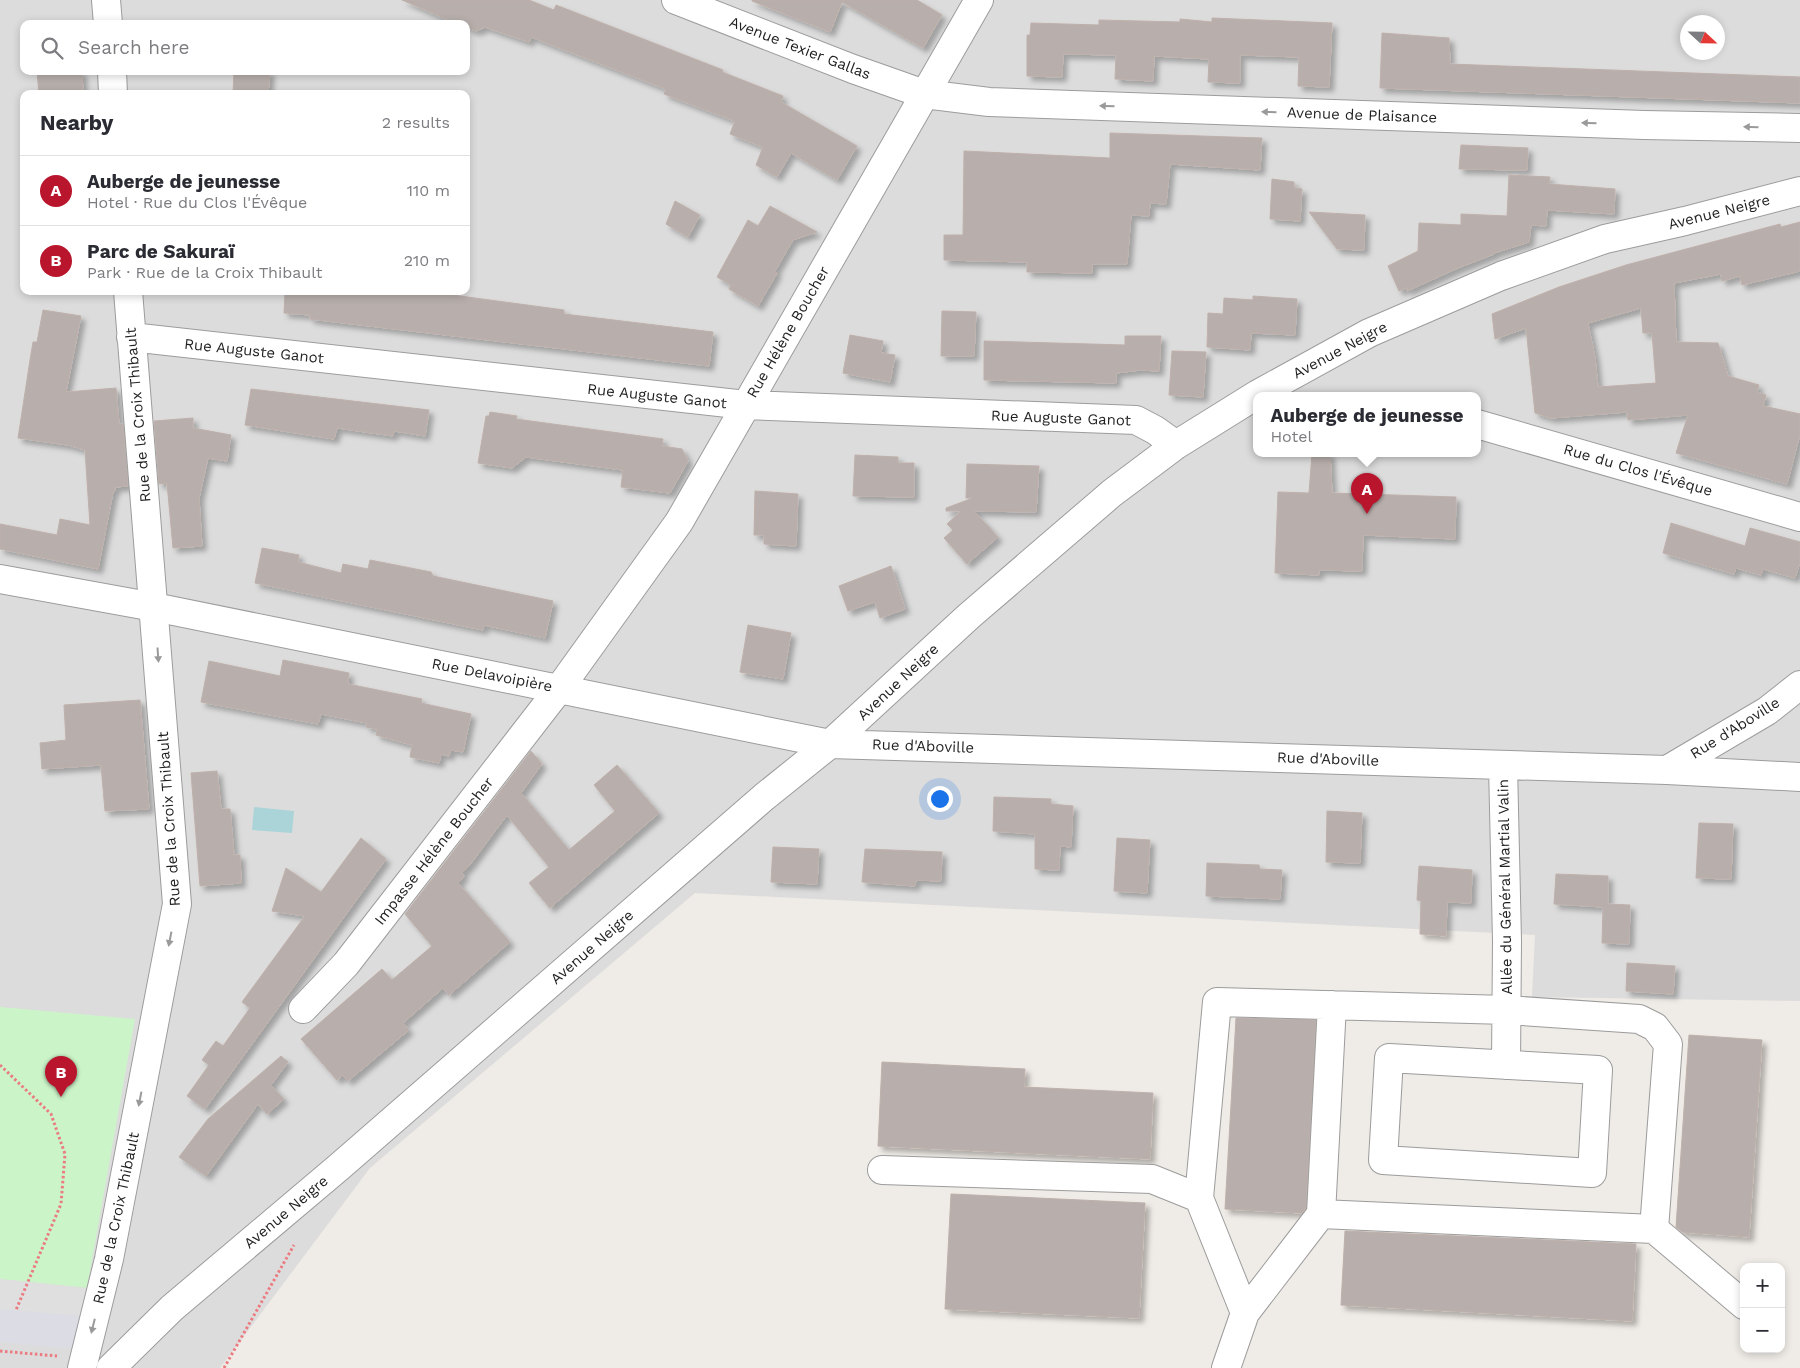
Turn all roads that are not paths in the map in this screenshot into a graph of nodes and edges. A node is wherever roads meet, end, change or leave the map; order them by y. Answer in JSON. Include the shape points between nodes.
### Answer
{"nodes":[{"id":1,"x":106,"y":0,"type":"edge"},
{"id":2,"x":676,"y":0,"type":"edge"},
{"id":3,"x":979,"y":0,"type":"edge"},
{"id":4,"x":108,"y":20,"type":"edge"},
{"id":5,"x":112,"y":75,"type":"edge"},
{"id":6,"x":113,"y":90,"type":"edge"},
{"id":7,"x":924,"y":94,"type":"junction"},
{"id":8,"x":1800,"y":128,"type":"edge"},
{"id":9,"x":1800,"y":190,"type":"edge"},
{"id":10,"x":128,"y":295,"type":"edge"},
{"id":11,"x":132,"y":337,"type":"junction"},
{"id":12,"x":1267,"y":392,"type":"edge"},
{"id":13,"x":1253,"y":400,"type":"edge"},
{"id":14,"x":746,"y":405,"type":"junction"},
{"id":15,"x":1481,"y":425,"type":"edge"},
{"id":16,"x":1176,"y":445,"type":"junction"},
{"id":17,"x":1800,"y":517,"type":"edge"},
{"id":18,"x":0,"y":579,"type":"edge"},
{"id":19,"x":154,"y":607,"type":"junction"},
{"id":20,"x":1800,"y":685,"type":"edge"},
{"id":21,"x":559,"y":689,"type":"junction"},
{"id":22,"x":830,"y":744,"type":"junction"},
{"id":23,"x":1504,"y":765,"type":"junction"},
{"id":24,"x":1667,"y":770,"type":"junction"},
{"id":25,"x":1800,"y":777,"type":"edge"},
{"id":26,"x":1332,"y":1004,"type":"junction"},
{"id":27,"x":303,"y":1009,"type":"dead end"},
{"id":28,"x":1507,"y":1010,"type":"junction"},
{"id":29,"x":1506,"y":1065,"type":"junction"},
{"id":30,"x":882,"y":1170,"type":"dead end"},
{"id":31,"x":1199,"y":1198,"type":"junction"},
{"id":32,"x":1321,"y":1214,"type":"junction"},
{"id":33,"x":1654,"y":1229,"type":"junction"},
{"id":34,"x":1740,"y":1302,"type":"edge"},
{"id":35,"x":1244,"y":1313,"type":"junction"},
{"id":36,"x":72,"y":1362,"type":"edge"},
{"id":37,"x":112,"y":1368,"type":"edge"},
{"id":38,"x":1226,"y":1368,"type":"edge"}],
"edges":[{"from":1,"to":4,"type":"street"},
{"from":2,"to":7,"type":"street","name":"Avenue Texier Gallas"},
{"from":3,"to":7,"type":"street","name":"Rue Hélène Boucher"},
{"from":5,"to":6,"type":"street"},
{"from":8,"to":7,"type":"street","name":"Avenue de Plaisance","one_way":true,"via":[[989,102]]},
{"from":7,"to":14,"type":"street","name":"Rue Hélène Boucher"},
{"from":9,"to":12,"type":"street","name":"Avenue Neigre","via":[[1605,239],[1502,276],[1369,333]]},
{"from":10,"to":11,"type":"street","name":"Rue de la Croix Thibault"},
{"from":11,"to":14,"type":"street","name":"Rue Auguste Ganot"},
{"from":11,"to":19,"type":"street","name":"Rue de la Croix Thibault"},
{"from":13,"to":16,"type":"street","name":"Avenue Neigre"},
{"from":14,"to":16,"type":"street","name":"Rue Auguste Ganot","via":[[1136,420]]},
{"from":14,"to":21,"type":"street","name":"Rue Hélène Boucher","via":[[678,522]]},
{"from":15,"to":17,"type":"street","name":"Rue du Clos l'Évêque"},
{"from":16,"to":22,"type":"street","name":"Avenue Neigre","via":[[1104,500],[969,616]]},
{"from":18,"to":19,"type":"street","name":"Rue Delavoipière"},
{"from":19,"to":21,"type":"street","name":"Rue Delavoipière"},
{"from":19,"to":36,"type":"street","name":"Rue de la Croix Thibault","one_way":true,"via":[[177,904],[110,1259]]},
{"from":20,"to":24,"type":"street","name":"Rue d'Aboville","via":[[1767,711]]},
{"from":21,"to":22,"type":"street","name":"Rue Delavoipière"},
{"from":21,"to":27,"type":"street","name":"Impasse Hélène Boucher","via":[[346,964]]},
{"from":22,"to":23,"type":"street","name":"Rue d'Aboville"},
{"from":22,"to":37,"type":"street","name":"Avenue Neigre","via":[[764,797],[172,1308]]},
{"from":23,"to":24,"type":"street","name":"Rue d'Aboville"},
{"from":23,"to":28,"type":"street","name":"Allée du Général Martial Valin"},
{"from":24,"to":25,"type":"street"},
{"from":26,"to":28,"type":"street"},
{"from":26,"to":31,"type":"street","via":[[1217,1002]]},
{"from":26,"to":32,"type":"street"},
{"from":28,"to":29,"type":"street","name":"Allée du Général Martial Valin"},
{"from":28,"to":33,"type":"street","via":[[1639,1019],[1655,1027],[1668,1044]]},
{"from":29,"to":29,"type":"street","via":[[1598,1070],[1592,1173],[1383,1160],[1389,1058]]},
{"from":30,"to":31,"type":"street","via":[[1152,1179]]},
{"from":31,"to":35,"type":"street"},
{"from":32,"to":33,"type":"street"},
{"from":32,"to":35,"type":"street"},
{"from":33,"to":34,"type":"street"},
{"from":35,"to":38,"type":"street"}]}
